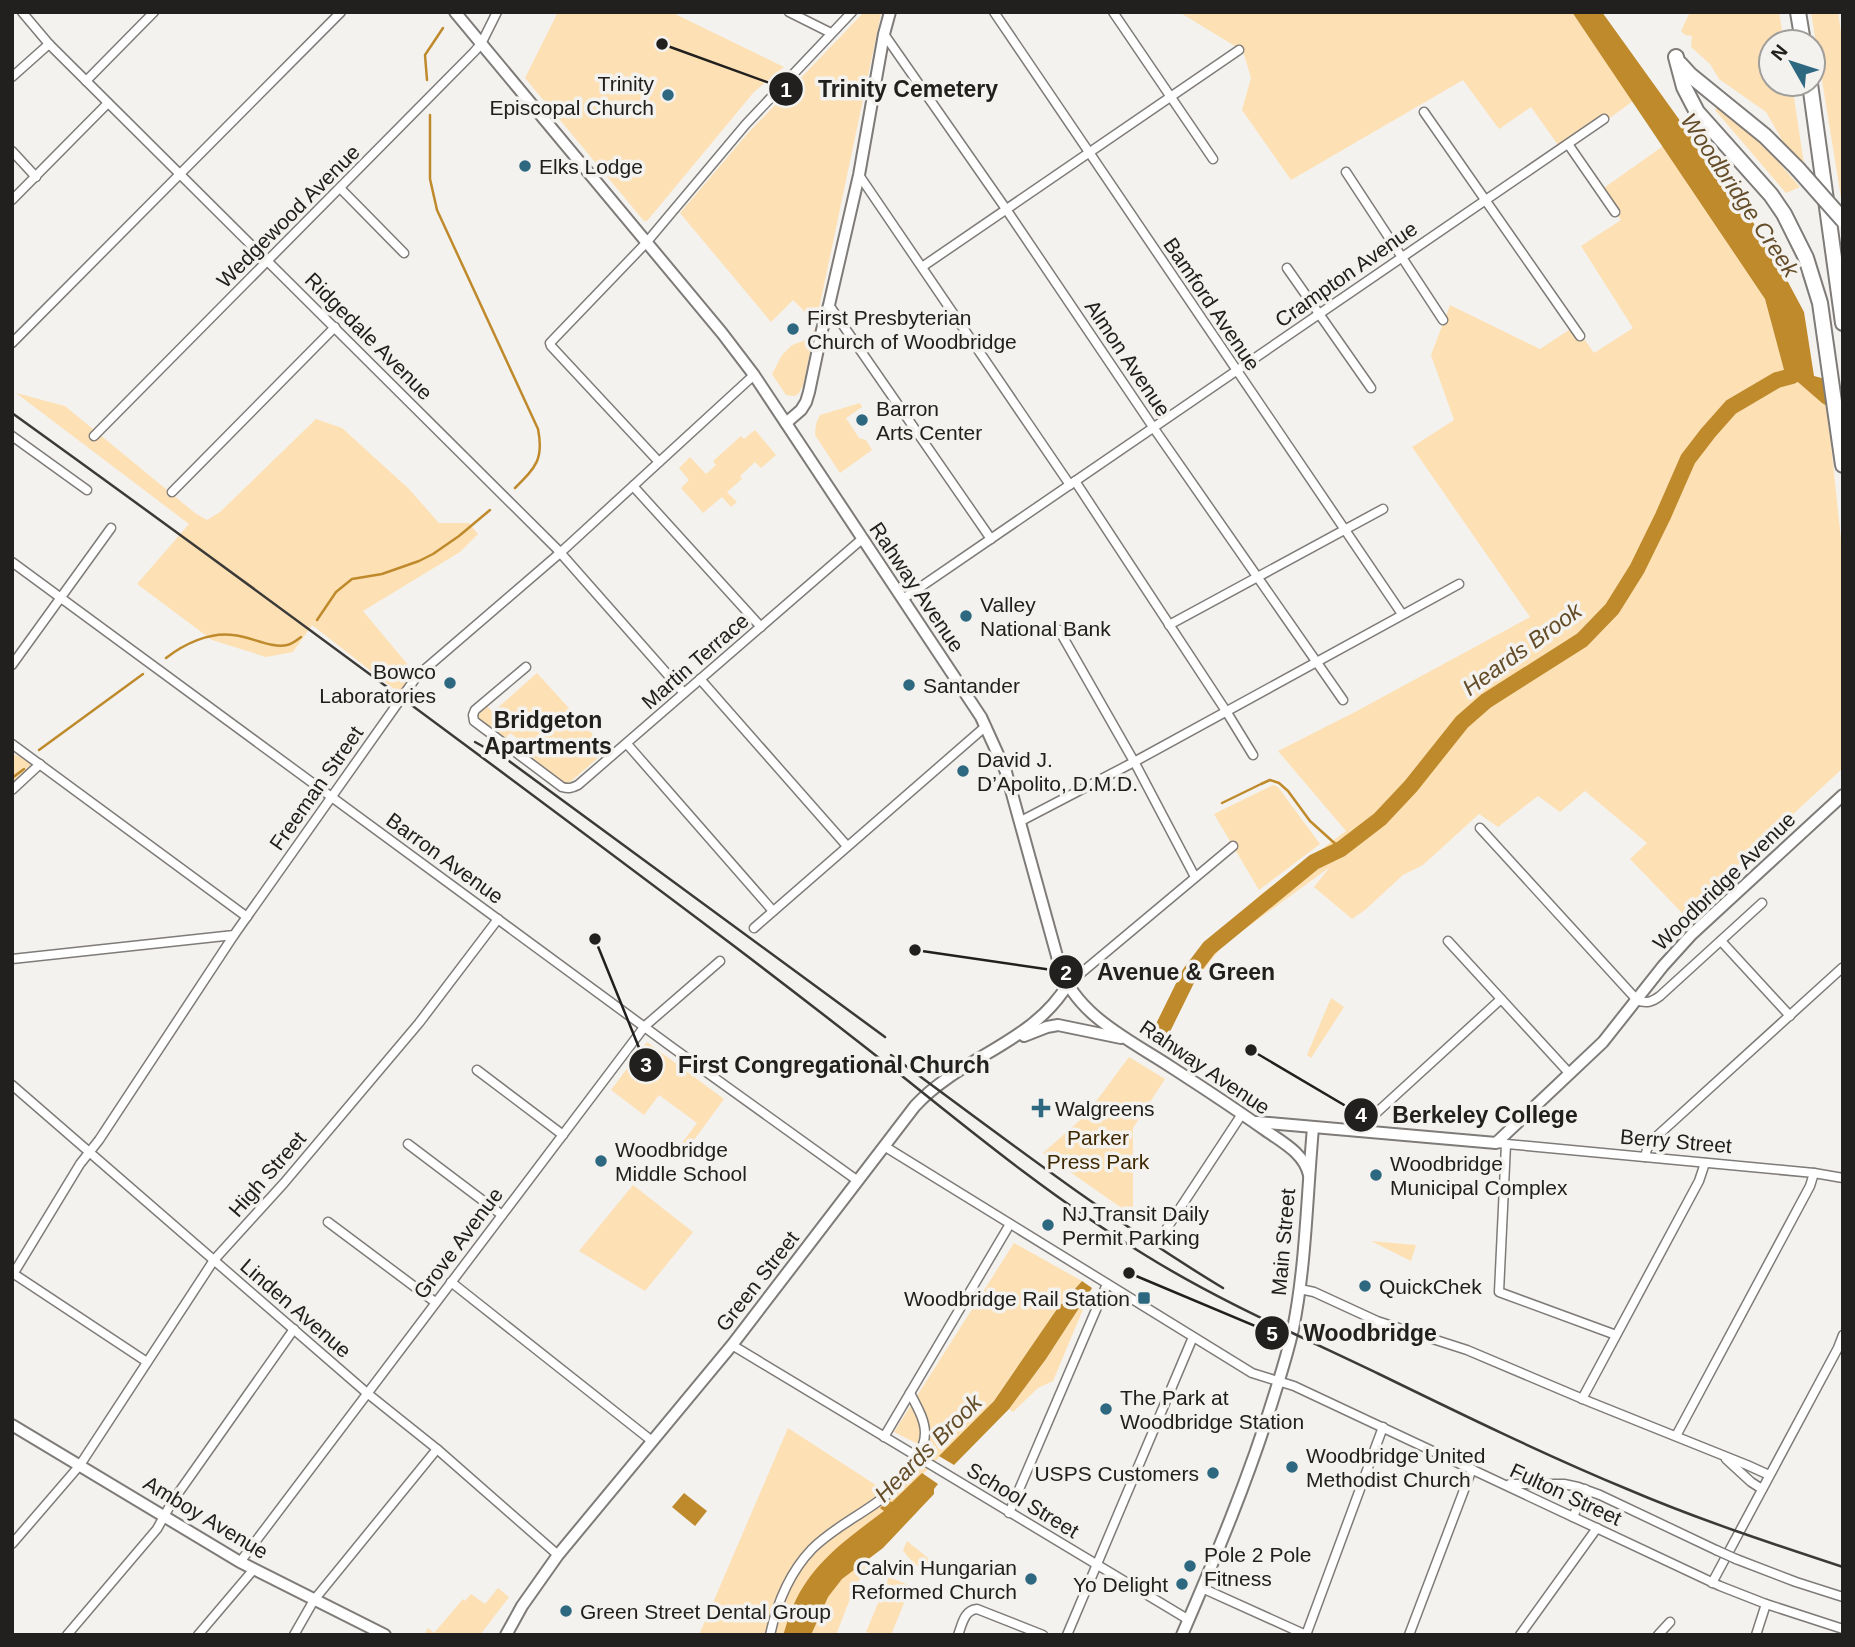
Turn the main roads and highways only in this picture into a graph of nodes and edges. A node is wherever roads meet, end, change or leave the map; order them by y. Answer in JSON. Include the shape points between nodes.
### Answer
{"nodes":[{"id":1,"x":1812,"y":98,"type":"edge"},
{"id":2,"x":1843,"y":220,"type":"edge"},
{"id":3,"x":1843,"y":323,"type":"edge"},
{"id":4,"x":1843,"y":465,"type":"edge"}],
"edges":[{"from":1,"to":3,"type":"highway"},
{"from":2,"to":4,"type":"highway","bridge":true,"via":[[1765,136],[1690,75],[1676,57],[1697,112],[1771,195],[1796,235],[1815,281]]}]}
